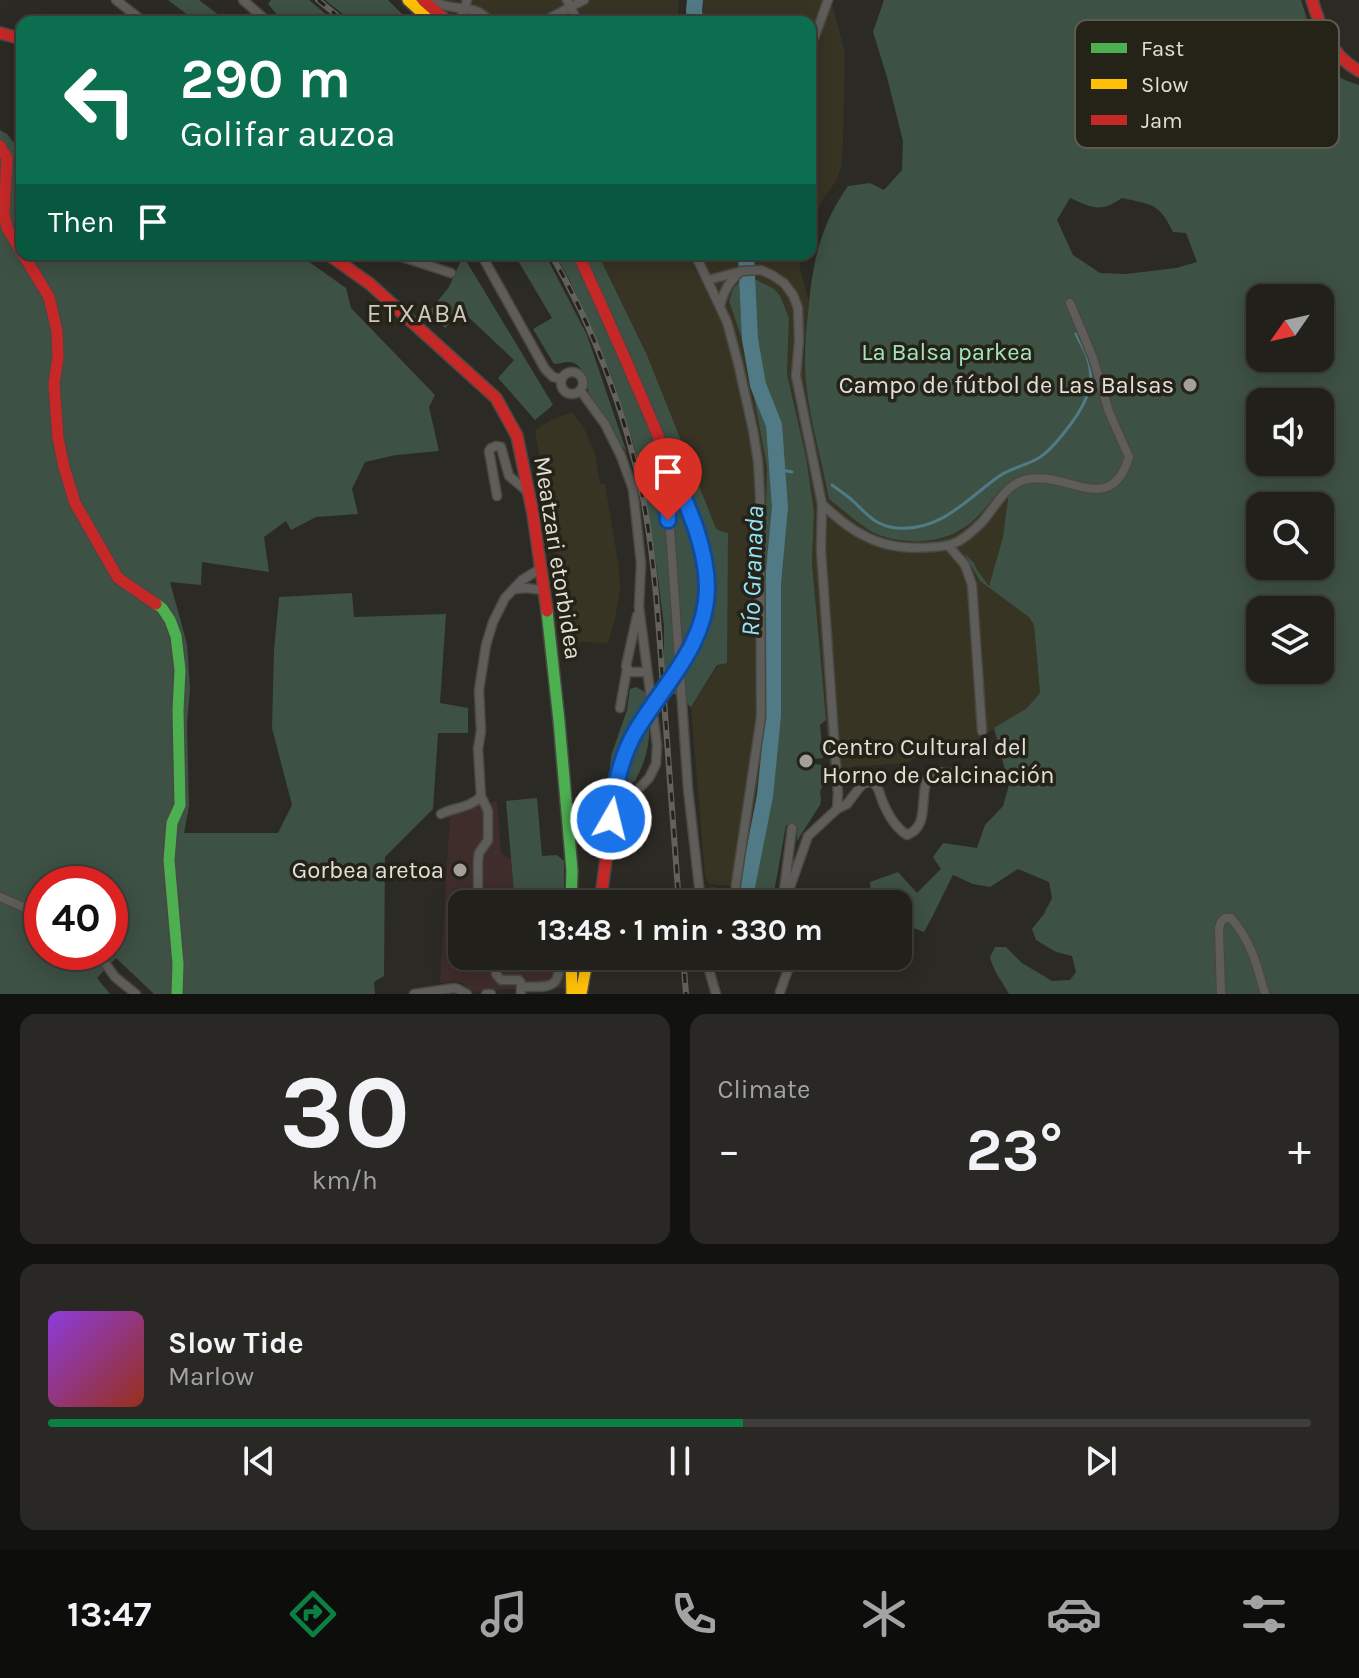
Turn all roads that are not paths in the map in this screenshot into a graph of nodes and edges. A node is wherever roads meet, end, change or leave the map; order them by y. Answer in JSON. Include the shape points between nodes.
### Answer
{"nodes":[{"id":1,"x":116,"y":0,"type":"edge"},
{"id":2,"x":243,"y":0,"type":"edge"},
{"id":3,"x":408,"y":0,"type":"edge"},
{"id":4,"x":414,"y":0,"type":"edge"},
{"id":5,"x":423,"y":0,"type":"edge"},
{"id":6,"x":432,"y":0,"type":"edge"},
{"id":7,"x":584,"y":0,"type":"edge"},
{"id":8,"x":828,"y":0,"type":"edge"},
{"id":9,"x":1312,"y":0,"type":"edge"},
{"id":10,"x":465,"y":3,"type":"edge"},
{"id":11,"x":568,"y":4,"type":"edge"},
{"id":12,"x":136,"y":16,"type":"edge"},
{"id":13,"x":261,"y":16,"type":"edge"},
{"id":14,"x":425,"y":16,"type":"edge"},
{"id":15,"x":432,"y":16,"type":"edge"},
{"id":16,"x":441,"y":16,"type":"edge"},
{"id":17,"x":486,"y":16,"type":"edge"},
{"id":18,"x":551,"y":16,"type":"edge"},
{"id":19,"x":1319,"y":20,"type":"edge"},
{"id":20,"x":816,"y":33,"type":"edge"},
{"id":21,"x":1339,"y":57,"type":"edge"},
{"id":22,"x":1359,"y":71,"type":"edge"},
{"id":23,"x":0,"y":146,"type":"edge"},
{"id":24,"x":16,"y":243,"type":"edge"},
{"id":25,"x":26,"y":260,"type":"edge"},
{"id":26,"x":336,"y":260,"type":"edge"},
{"id":27,"x":411,"y":260,"type":"edge"},
{"id":28,"x":484,"y":260,"type":"edge"},
{"id":29,"x":581,"y":260,"type":"edge"},
{"id":30,"x":698,"y":260,"type":"edge"},
{"id":31,"x":742,"y":271,"type":"junction"},
{"id":32,"x":451,"y":273,"type":"dead end"},
{"id":33,"x":708,"y":280,"type":"junction"},
{"id":34,"x":1070,"y":303,"type":"dead end"},
{"id":35,"x":720,"y":306,"type":"junction"},
{"id":36,"x":562,"y":379,"type":"junction"},
{"id":37,"x":580,"y":390,"type":"junction"},
{"id":38,"x":670,"y":466,"type":"junction"},
{"id":39,"x":528,"y":492,"type":"junction"},
{"id":40,"x":497,"y":496,"type":"dead end"},
{"id":41,"x":822,"y":504,"type":"junction"},
{"id":42,"x":948,"y":545,"type":"junction"},
{"id":43,"x":540,"y":569,"type":"junction"},
{"id":44,"x":515,"y":589,"type":"junction"},
{"id":45,"x":543,"y":590,"type":"junction"},
{"id":46,"x":639,"y":607,"type":"junction"},
{"id":47,"x":627,"y":669,"type":"junction"},
{"id":48,"x":647,"y":672,"type":"junction"},
{"id":49,"x":620,"y":708,"type":"dead end"},
{"id":50,"x":982,"y":731,"type":"dead end"},
{"id":51,"x":980,"y":774,"type":"dead end"},
{"id":52,"x":618,"y":775,"type":"junction"},
{"id":53,"x":481,"y":796,"type":"junction"},
{"id":54,"x":633,"y":796,"type":"junction"},
{"id":55,"x":837,"y":809,"type":"junction"},
{"id":56,"x":441,"y":814,"type":"dead end"},
{"id":57,"x":611,"y":819,"type":"junction"},
{"id":58,"x":792,"y":828,"type":"dead end"},
{"id":59,"x":697,"y":869,"type":"junction"},
{"id":60,"x":736,"y":884,"type":"junction"},
{"id":61,"x":478,"y":890,"type":"edge"},
{"id":62,"x":571,"y":890,"type":"edge"},
{"id":63,"x":602,"y":890,"type":"edge"},
{"id":64,"x":700,"y":890,"type":"edge"},
{"id":65,"x":708,"y":890,"type":"edge"},
{"id":66,"x":729,"y":890,"type":"edge"},
{"id":67,"x":736,"y":890,"type":"edge"},
{"id":68,"x":784,"y":890,"type":"edge"},
{"id":69,"x":789,"y":890,"type":"edge"},
{"id":70,"x":0,"y":897,"type":"edge"},
{"id":71,"x":24,"y":907,"type":"edge"},
{"id":72,"x":110,"y":970,"type":"edge"},
{"id":73,"x":496,"y":970,"type":"edge"},
{"id":74,"x":560,"y":970,"type":"edge"},
{"id":75,"x":571,"y":970,"type":"edge"},
{"id":76,"x":586,"y":970,"type":"edge"},
{"id":77,"x":708,"y":970,"type":"edge"},
{"id":78,"x":788,"y":970,"type":"edge"},
{"id":79,"x":521,"y":990,"type":"edge"},
{"id":80,"x":781,"y":993,"type":"edge"},
{"id":81,"x":136,"y":994,"type":"edge"},
{"id":82,"x":177,"y":994,"type":"edge"},
{"id":83,"x":414,"y":994,"type":"edge"},
{"id":84,"x":467,"y":994,"type":"edge"},
{"id":85,"x":572,"y":994,"type":"edge"},
{"id":86,"x":582,"y":994,"type":"edge"},
{"id":87,"x":716,"y":994,"type":"edge"},
{"id":88,"x":1221,"y":994,"type":"edge"},
{"id":89,"x":1265,"y":994,"type":"edge"}],
"edges":[{"from":1,"to":12,"type":"street"},
{"from":2,"to":13,"type":"street"},
{"from":3,"to":14,"type":"street"},
{"from":4,"to":15,"type":"street"},
{"from":5,"to":16,"type":"street"},
{"from":6,"to":10,"type":"street","via":[[444,7]]},
{"from":7,"to":11,"type":"street"},
{"from":8,"to":20,"type":"street"},
{"from":9,"to":19,"type":"street"},
{"from":10,"to":17,"type":"street"},
{"from":11,"to":18,"type":"street"},
{"from":21,"to":22,"type":"street"},
{"from":23,"to":24,"type":"street","via":[[7,158],[4,213]]},
{"from":25,"to":82,"type":"street","via":[[49,297],[54,317],[58,438],[75,503],[118,578],[162,608],[176,636],[180,805],[172,823],[169,860]]},
{"from":26,"to":39,"type":"street","name":"Meatzari etorbidea","via":[[496,398],[517,436]]},
{"from":27,"to":32,"type":"street"},
{"from":28,"to":36,"type":"street","via":[[545,369]]},
{"from":29,"to":38,"type":"street"},
{"from":30,"to":33,"type":"street"},
{"from":31,"to":33,"type":"street"},
{"from":31,"to":35,"type":"street","via":[[729,282]]},
{"from":31,"to":41,"type":"street","via":[[761,270],[784,283],[798,308],[796,376]]},
{"from":33,"to":35,"type":"street"},
{"from":34,"to":42,"type":"street","via":[[1129,457],[1127,465],[1116,482],[1101,489],[1043,478],[1025,480],[1006,491],[968,536]]},
{"from":35,"to":60,"type":"street","via":[[753,430],[760,496],[761,717]]},
{"from":36,"to":37,"type":"street","via":[[565,391]]},
{"from":36,"to":37,"type":"street","via":[[578,374]]},
{"from":37,"to":46,"type":"street","via":[[605,424],[633,489],[641,563]]},
{"from":38,"to":52,"type":"street","bridge":true,"via":[[699,536],[705,607],[685,660],[636,730]]},
{"from":38,"to":59,"type":"street","via":[[668,520]]},
{"from":39,"to":40,"type":"street","via":[[509,476],[504,451],[496,446],[489,451]]},
{"from":39,"to":43,"type":"street","name":"Meatzari etorbidea"},
{"from":41,"to":42,"type":"street","via":[[859,533],[889,545]]},
{"from":41,"to":55,"type":"street"},
{"from":42,"to":50,"type":"street","via":[[965,565],[972,585]]},
{"from":43,"to":44,"type":"street"},
{"from":43,"to":45,"type":"street","name":"Meatzari etorbidea"},
{"from":44,"to":45,"type":"street"},
{"from":44,"to":53,"type":"street","via":[[505,598],[486,645],[479,690]]},
{"from":45,"to":62,"type":"street","name":"Meatzari etorbidea"},
{"from":46,"to":47,"type":"street"},
{"from":46,"to":48,"type":"street"},
{"from":47,"to":48,"type":"street"},
{"from":47,"to":49,"type":"street"},
{"from":48,"to":54,"type":"street","via":[[656,764]]},
{"from":51,"to":55,"type":"street","via":[[930,774],[922,822],[907,835],[894,823],[872,782]]},
{"from":52,"to":54,"type":"street"},
{"from":52,"to":57,"type":"street"},
{"from":53,"to":56,"type":"street"},
{"from":53,"to":61,"type":"street","via":[[488,811],[488,840],[479,853]]},
{"from":54,"to":57,"type":"street"},
{"from":55,"to":69,"type":"street","via":[[808,836]]},
{"from":57,"to":63,"type":"street"},
{"from":58,"to":68,"type":"street"},
{"from":59,"to":64,"type":"street"},
{"from":59,"to":65,"type":"street"},
{"from":60,"to":66,"type":"street"},
{"from":60,"to":67,"type":"street"},
{"from":70,"to":71,"type":"street"},
{"from":72,"to":81,"type":"street"},
{"from":73,"to":79,"type":"street","via":[[501,980],[519,980]]},
{"from":74,"to":79,"type":"street","via":[[557,981],[548,986]]},
{"from":75,"to":85,"type":"street"},
{"from":76,"to":86,"type":"street"},
{"from":77,"to":87,"type":"street"},
{"from":78,"to":80,"type":"street"},
{"from":83,"to":84,"type":"street","via":[[454,988]]},
{"from":88,"to":89,"type":"street","via":[[1219,928],[1225,918],[1244,933]]}]}
